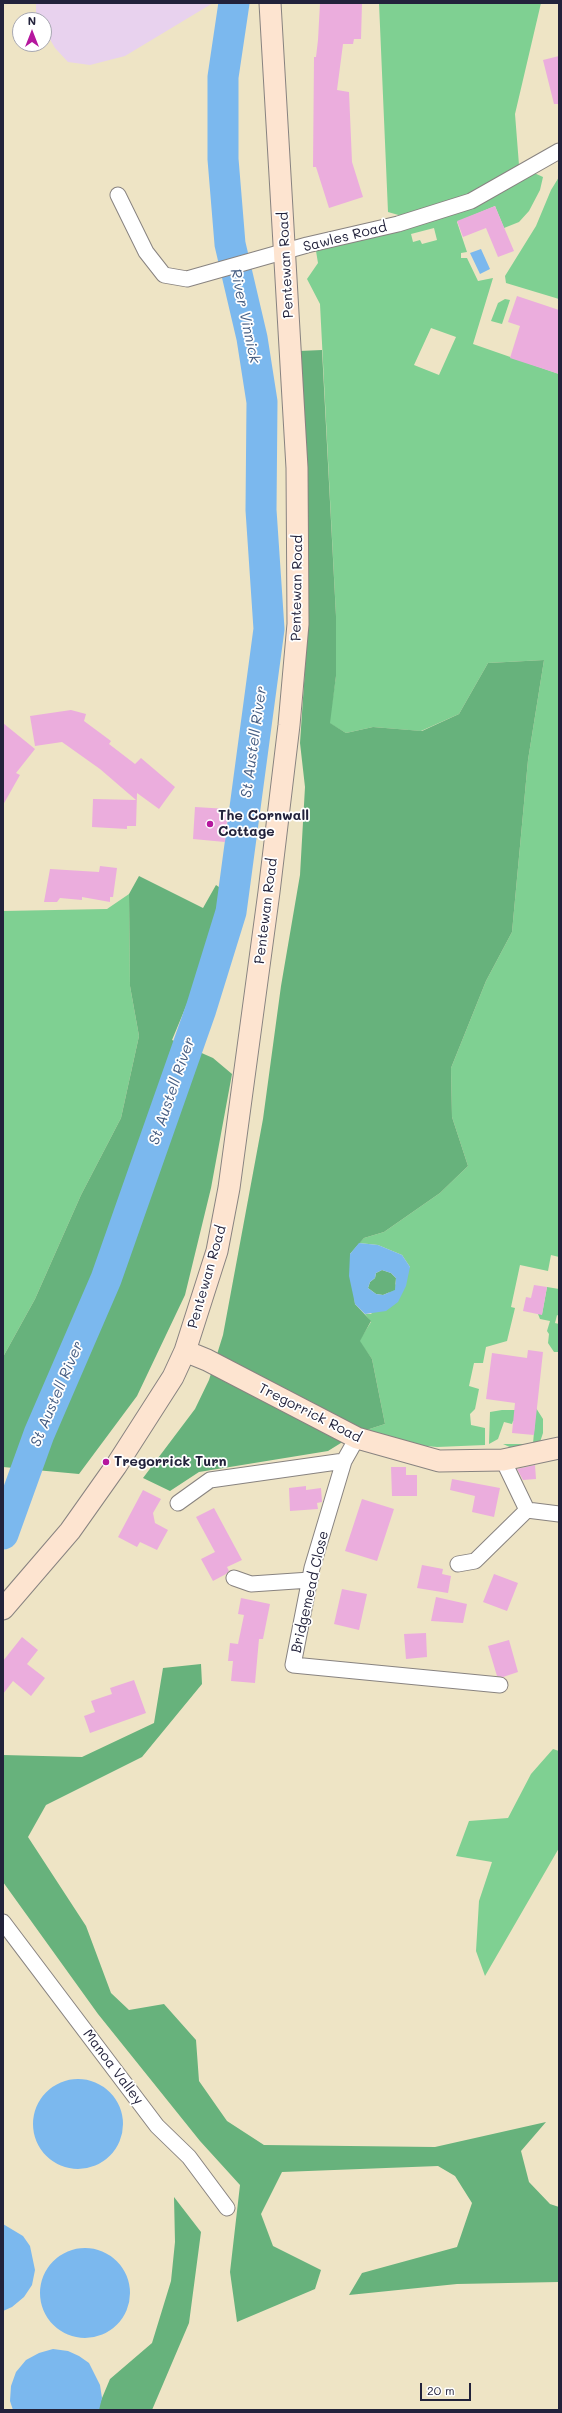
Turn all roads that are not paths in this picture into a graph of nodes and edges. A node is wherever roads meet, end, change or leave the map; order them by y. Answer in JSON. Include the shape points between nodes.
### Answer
{"nodes":[{"id":1,"x":270,"y":3,"type":"edge"},
{"id":2,"x":559,"y":151,"type":"edge"},
{"id":3,"x":118,"y":195,"type":"dead end"},
{"id":4,"x":285,"y":253,"type":"junction"},
{"id":5,"x":185,"y":1351,"type":"junction"},
{"id":6,"x":357,"y":1438,"type":"junction"},
{"id":7,"x":559,"y":1448,"type":"edge"},
{"id":8,"x":503,"y":1460,"type":"junction"},
{"id":9,"x":344,"y":1461,"type":"junction"},
{"id":10,"x":178,"y":1503,"type":"dead end"},
{"id":11,"x":526,"y":1510,"type":"junction"},
{"id":12,"x":559,"y":1514,"type":"edge"},
{"id":13,"x":458,"y":1564,"type":"dead end"},
{"id":14,"x":234,"y":1578,"type":"dead end"},
{"id":15,"x":310,"y":1580,"type":"junction"},
{"id":16,"x":3,"y":1609,"type":"edge"},
{"id":17,"x":500,"y":1685,"type":"dead end"},
{"id":18,"x":3,"y":1922,"type":"edge"},
{"id":19,"x":227,"y":2208,"type":"dead end"}],
"edges":[{"from":1,"to":4,"type":"main road","name":"Pentewan Road"},
{"from":2,"to":4,"type":"street","name":"Sawles Road","via":[[472,201],[398,224],[307,245]]},
{"from":3,"to":4,"type":"street","name":"Sawles Road","via":[[146,252],[164,275],[187,279]]},
{"from":4,"to":5,"type":"main road","name":"Pentewan Road","via":[[297,468],[298,624],[289,725],[229,1188],[217,1250]]},
{"from":5,"to":6,"type":"main road","name":"Tregorrick Road"},
{"from":5,"to":16,"type":"main road","name":"Pentewan Road","via":[[173,1377],[70,1531]]},
{"from":6,"to":8,"type":"main road","name":"Tregorrick Road","via":[[439,1461]]},
{"from":6,"to":9,"type":"street","name":"Bridgemead Close"},
{"from":7,"to":8,"type":"main road","name":"Tregorrick Road"},
{"from":8,"to":11,"type":"street"},
{"from":9,"to":10,"type":"street","via":[[210,1480]]},
{"from":9,"to":15,"type":"street","name":"Bridgemead Close"},
{"from":11,"to":12,"type":"street"},
{"from":11,"to":13,"type":"street","via":[[475,1561]]},
{"from":14,"to":15,"type":"street","via":[[251,1584]]},
{"from":15,"to":17,"type":"street","name":"Bridgemead Close","via":[[293,1665]]},
{"from":18,"to":19,"type":"street","name":"Manoa Valley","via":[[157,2126],[189,2157]]}]}
